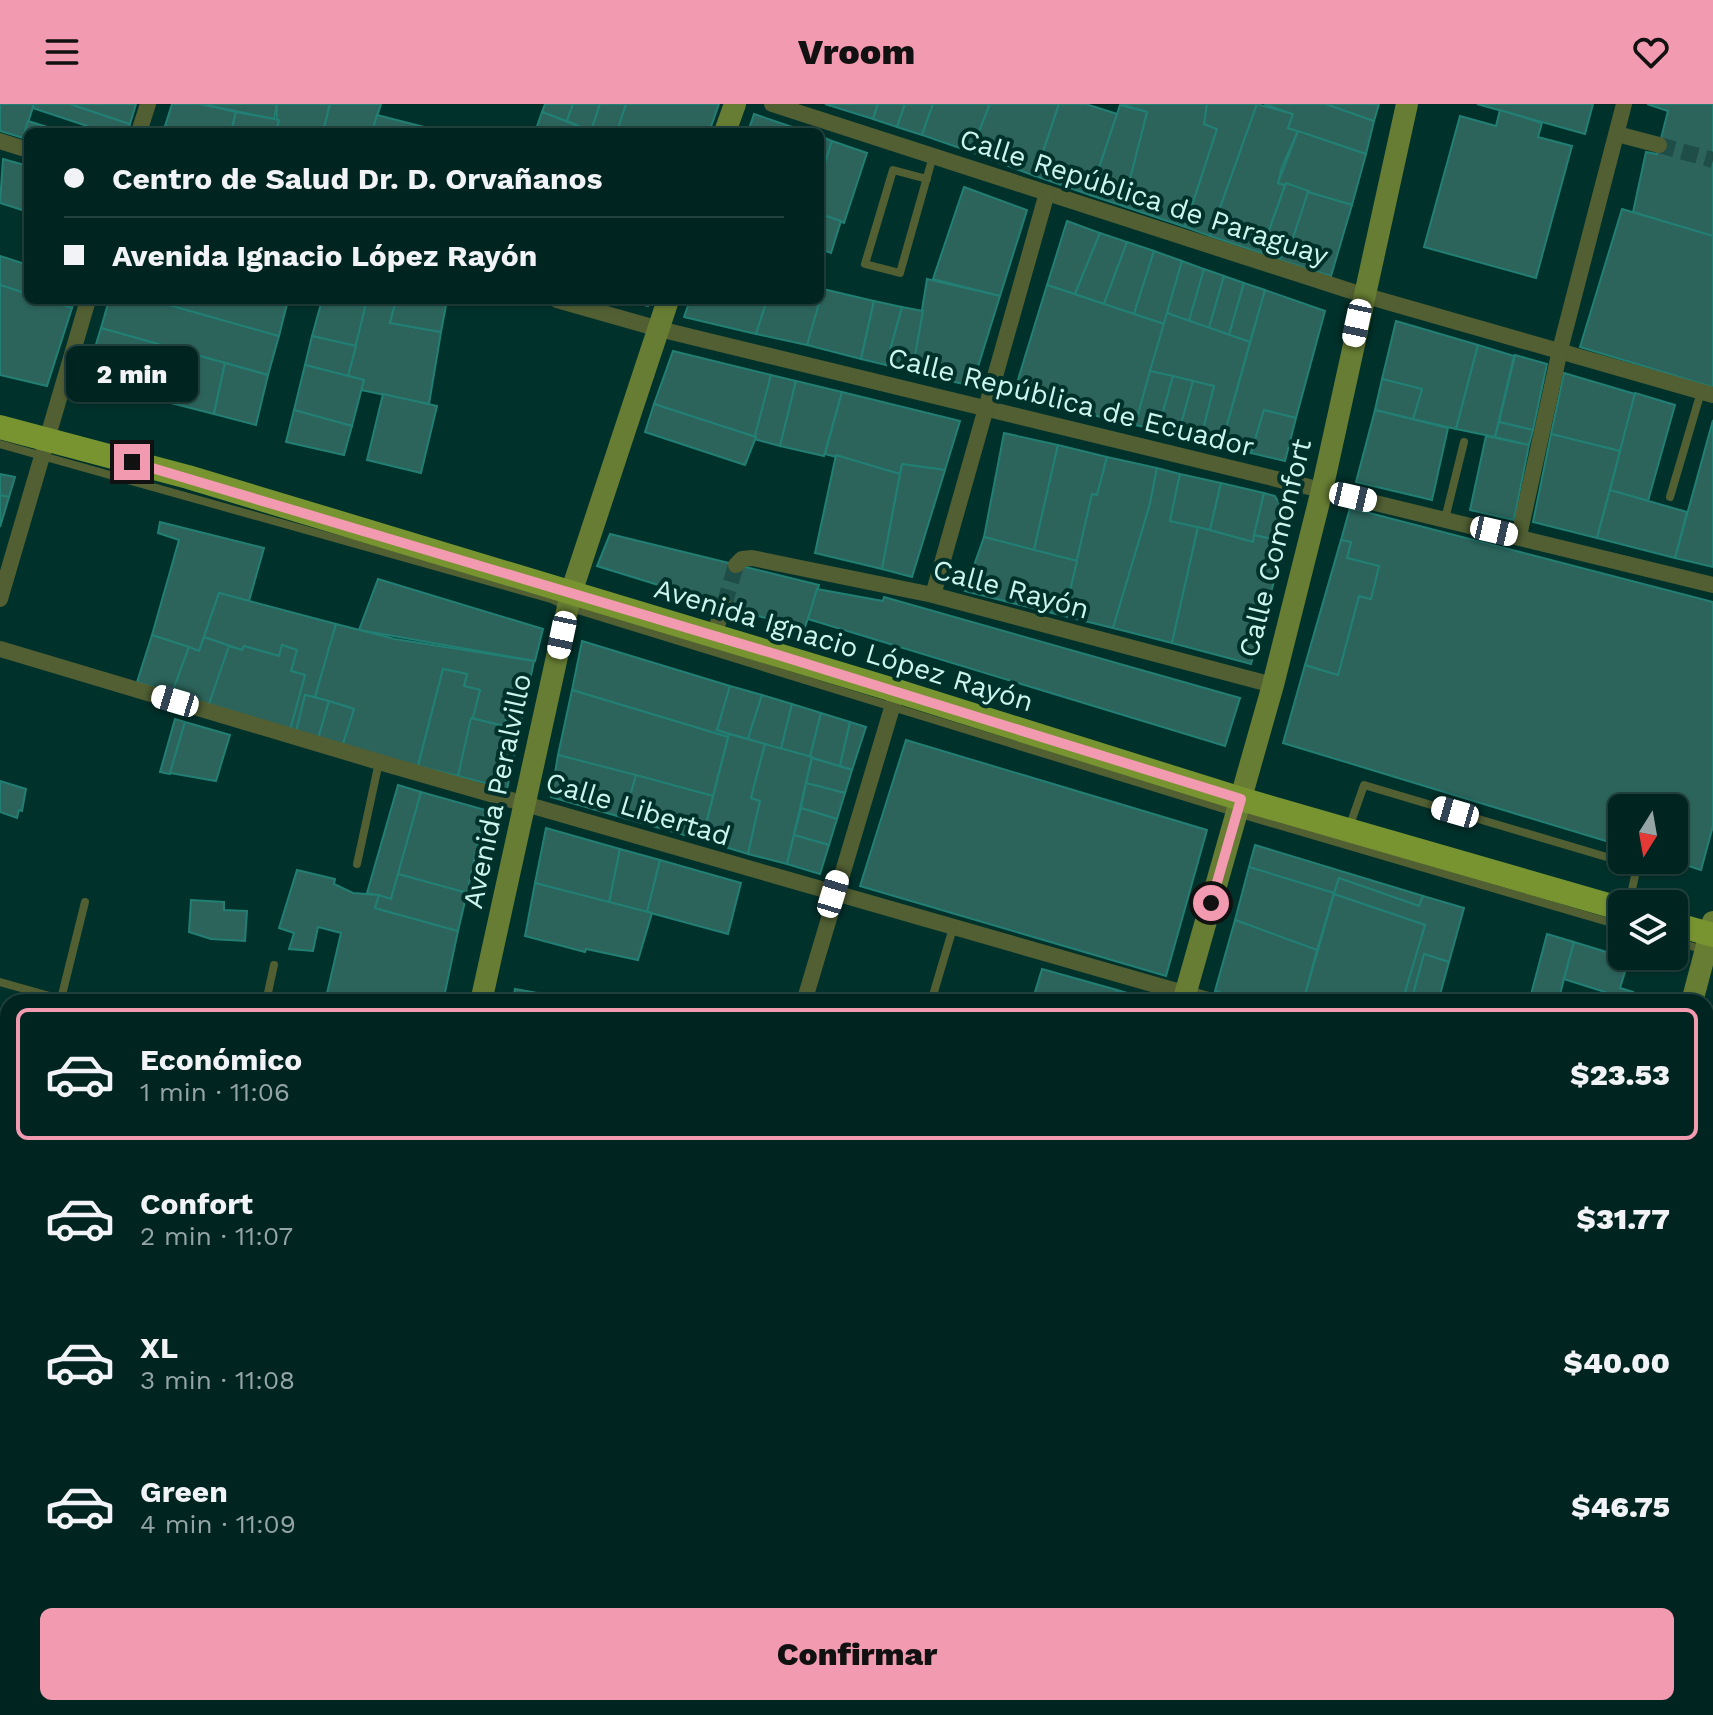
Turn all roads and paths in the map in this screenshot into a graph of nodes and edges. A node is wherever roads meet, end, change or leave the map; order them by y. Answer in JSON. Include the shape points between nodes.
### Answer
{"nodes":[{"id":1,"x":148,"y":104,"type":"edge"},
{"id":2,"x":735,"y":104,"type":"edge"},
{"id":3,"x":772,"y":104,"type":"edge"},
{"id":4,"x":1407,"y":104,"type":"edge"},
{"id":5,"x":1624,"y":104,"type":"edge"},
{"id":6,"x":140,"y":128,"type":"edge"},
{"id":7,"x":726,"y":128,"type":"edge"},
{"id":8,"x":1617,"y":134,"type":"junction"},
{"id":9,"x":0,"y":141,"type":"edge"},
{"id":10,"x":1659,"y":145,"type":"tunnel mouth"},
{"id":11,"x":24,"y":149,"type":"edge"},
{"id":12,"x":933,"y":156,"type":"junction"},
{"id":13,"x":927,"y":179,"type":"junction"},
{"id":14,"x":1047,"y":193,"type":"junction"},
{"id":15,"x":1363,"y":295,"type":"junction"},
{"id":16,"x":87,"y":304,"type":"edge"},
{"id":17,"x":571,"y":304,"type":"edge"},
{"id":18,"x":667,"y":304,"type":"edge"},
{"id":19,"x":659,"y":329,"type":"junction"},
{"id":20,"x":1560,"y":350,"type":"junction"},
{"id":21,"x":1707,"y":393,"type":"edge"},
{"id":22,"x":988,"y":407,"type":"junction"},
{"id":23,"x":0,"y":427,"type":"edge"},
{"id":24,"x":1464,"y":442,"type":"dead end"},
{"id":25,"x":0,"y":444,"type":"edge"},
{"id":26,"x":46,"y":447,"type":"junction"},
{"id":27,"x":1322,"y":490,"type":"junction"},
{"id":28,"x":1670,"y":497,"type":"dead end"},
{"id":29,"x":1445,"y":519,"type":"junction"},
{"id":30,"x":1519,"y":536,"type":"junction"},
{"id":31,"x":736,"y":565,"type":"dead end"},
{"id":32,"x":1713,"y":585,"type":"edge"},
{"id":33,"x":933,"y":595,"type":"junction"},
{"id":34,"x":0,"y":599,"type":"edge"},
{"id":35,"x":570,"y":600,"type":"junction"},
{"id":36,"x":724,"y":605,"type":"tunnel mouth"},
{"id":37,"x":714,"y":635,"type":"junction"},
{"id":38,"x":0,"y":649,"type":"edge"},
{"id":39,"x":1273,"y":685,"type":"junction"},
{"id":40,"x":894,"y":699,"type":"junction"},
{"id":41,"x":379,"y":762,"type":"junction"},
{"id":42,"x":525,"y":803,"type":"junction"},
{"id":43,"x":1239,"y":806,"type":"junction"},
{"id":44,"x":1349,"y":827,"type":"junction"},
{"id":45,"x":357,"y":864,"type":"dead end"},
{"id":46,"x":1632,"y":890,"type":"edge"},
{"id":47,"x":833,"y":894,"type":"junction"},
{"id":48,"x":85,"y":902,"type":"dead end"},
{"id":49,"x":1608,"y":905,"type":"edge"},
{"id":50,"x":1608,"y":922,"type":"edge"},
{"id":51,"x":953,"y":928,"type":"junction"},
{"id":52,"x":1688,"y":930,"type":"edge"},
{"id":53,"x":1711,"y":939,"type":"edge"},
{"id":54,"x":1688,"y":940,"type":"edge"},
{"id":55,"x":274,"y":965,"type":"dead end"},
{"id":56,"x":0,"y":982,"type":"edge"},
{"id":57,"x":43,"y":994,"type":"edge"},
{"id":58,"x":62,"y":994,"type":"edge"},
{"id":59,"x":268,"y":994,"type":"edge"},
{"id":60,"x":483,"y":994,"type":"edge"},
{"id":61,"x":806,"y":994,"type":"edge"},
{"id":62,"x":933,"y":994,"type":"edge"},
{"id":63,"x":1171,"y":994,"type":"edge"},
{"id":64,"x":1185,"y":994,"type":"edge"},
{"id":65,"x":1694,"y":994,"type":"edge"}],
"edges":[{"from":1,"to":6,"type":"street"},
{"from":2,"to":7,"type":"street"},
{"from":3,"to":12,"type":"street","name":"Calle República de Paraguay"},
{"from":4,"to":15,"type":"street","name":"Calle Comonfort"},
{"from":5,"to":8,"type":"street"},
{"from":8,"to":10,"type":"street"},
{"from":8,"to":20,"type":"street"},
{"from":9,"to":11,"type":"street"},
{"from":12,"to":13,"type":"lane"},
{"from":12,"to":14,"type":"street","name":"Calle República de Paraguay"},
{"from":13,"to":13,"type":"lane","via":[[900,273],[865,264],[893,170]]},
{"from":14,"to":15,"type":"street","name":"Calle República de Paraguay"},
{"from":14,"to":22,"type":"street"},
{"from":15,"to":20,"type":"street","name":"Calle República de Paraguay"},
{"from":15,"to":27,"type":"street","name":"Calle Comonfort"},
{"from":16,"to":26,"type":"street"},
{"from":17,"to":19,"type":"street","name":"Calle República de Ecuador"},
{"from":18,"to":19,"type":"street","name":"Avenida Peralvillo"},
{"from":19,"to":22,"type":"street","name":"Calle República de Ecuador"},
{"from":19,"to":35,"type":"street","name":"Avenida Peralvillo"},
{"from":20,"to":21,"type":"street","name":"Calle República de Paraguay"},
{"from":20,"to":30,"type":"street"},
{"from":21,"to":28,"type":"lane"},
{"from":22,"to":27,"type":"street","name":"Calle República de Ecuador"},
{"from":22,"to":33,"type":"street"},
{"from":23,"to":26,"type":"main road","name":"Avenida Ignacio López Rayón"},
{"from":24,"to":29,"type":"lane"},
{"from":25,"to":26,"type":"lane"},
{"from":26,"to":34,"type":"street"},
{"from":26,"to":35,"type":"main road","name":"Avenida Ignacio López Rayón","via":[[188,477]]},
{"from":27,"to":29,"type":"street","name":"Calle República de Ecuador"},
{"from":27,"to":39,"type":"street","name":"Calle Comonfort"},
{"from":29,"to":30,"type":"street","name":"Calle República de Ecuador"},
{"from":30,"to":32,"type":"street","name":"Calle República de Ecuador"},
{"from":31,"to":33,"type":"street","name":"Calle Rayón","via":[[752,558]]},
{"from":33,"to":39,"type":"street","name":"Calle Rayón"},
{"from":35,"to":37,"type":"main road","name":"Avenida Ignacio López Rayón"},
{"from":35,"to":40,"type":"lane"},
{"from":35,"to":42,"type":"street","name":"Avenida Peralvillo"},
{"from":36,"to":37,"type":"street"},
{"from":37,"to":40,"type":"main road","name":"Avenida Ignacio López Rayón"},
{"from":38,"to":41,"type":"street","name":"Calle Libertad"},
{"from":39,"to":43,"type":"street","name":"Calle Comonfort"},
{"from":40,"to":43,"type":"main road","name":"Avenida Ignacio López Rayón"},
{"from":40,"to":47,"type":"street"},
{"from":41,"to":42,"type":"street","name":"Calle Libertad"},
{"from":41,"to":45,"type":"lane"},
{"from":42,"to":47,"type":"street","name":"Calle Libertad"},
{"from":42,"to":60,"type":"street","name":"Avenida Peralvillo"},
{"from":43,"to":44,"type":"main road","name":"Avenida Ignacio López Rayón"},
{"from":43,"to":50,"type":"lane"},
{"from":43,"to":64,"type":"street","name":"Calle Comonfort"},
{"from":44,"to":46,"type":"lane","via":[[1364,785],[1637,866]]},
{"from":44,"to":49,"type":"main road","name":"Avenida Ignacio López Rayón"},
{"from":47,"to":51,"type":"street","name":"Calle Libertad"},
{"from":47,"to":61,"type":"street"},
{"from":48,"to":58,"type":"lane"},
{"from":51,"to":62,"type":"lane"},
{"from":51,"to":63,"type":"street","name":"Calle Libertad"},
{"from":52,"to":53,"type":"main road"},
{"from":53,"to":54,"type":"lane"},
{"from":53,"to":65,"type":"street"},
{"from":55,"to":59,"type":"lane"},
{"from":56,"to":57,"type":"lane"}]}
